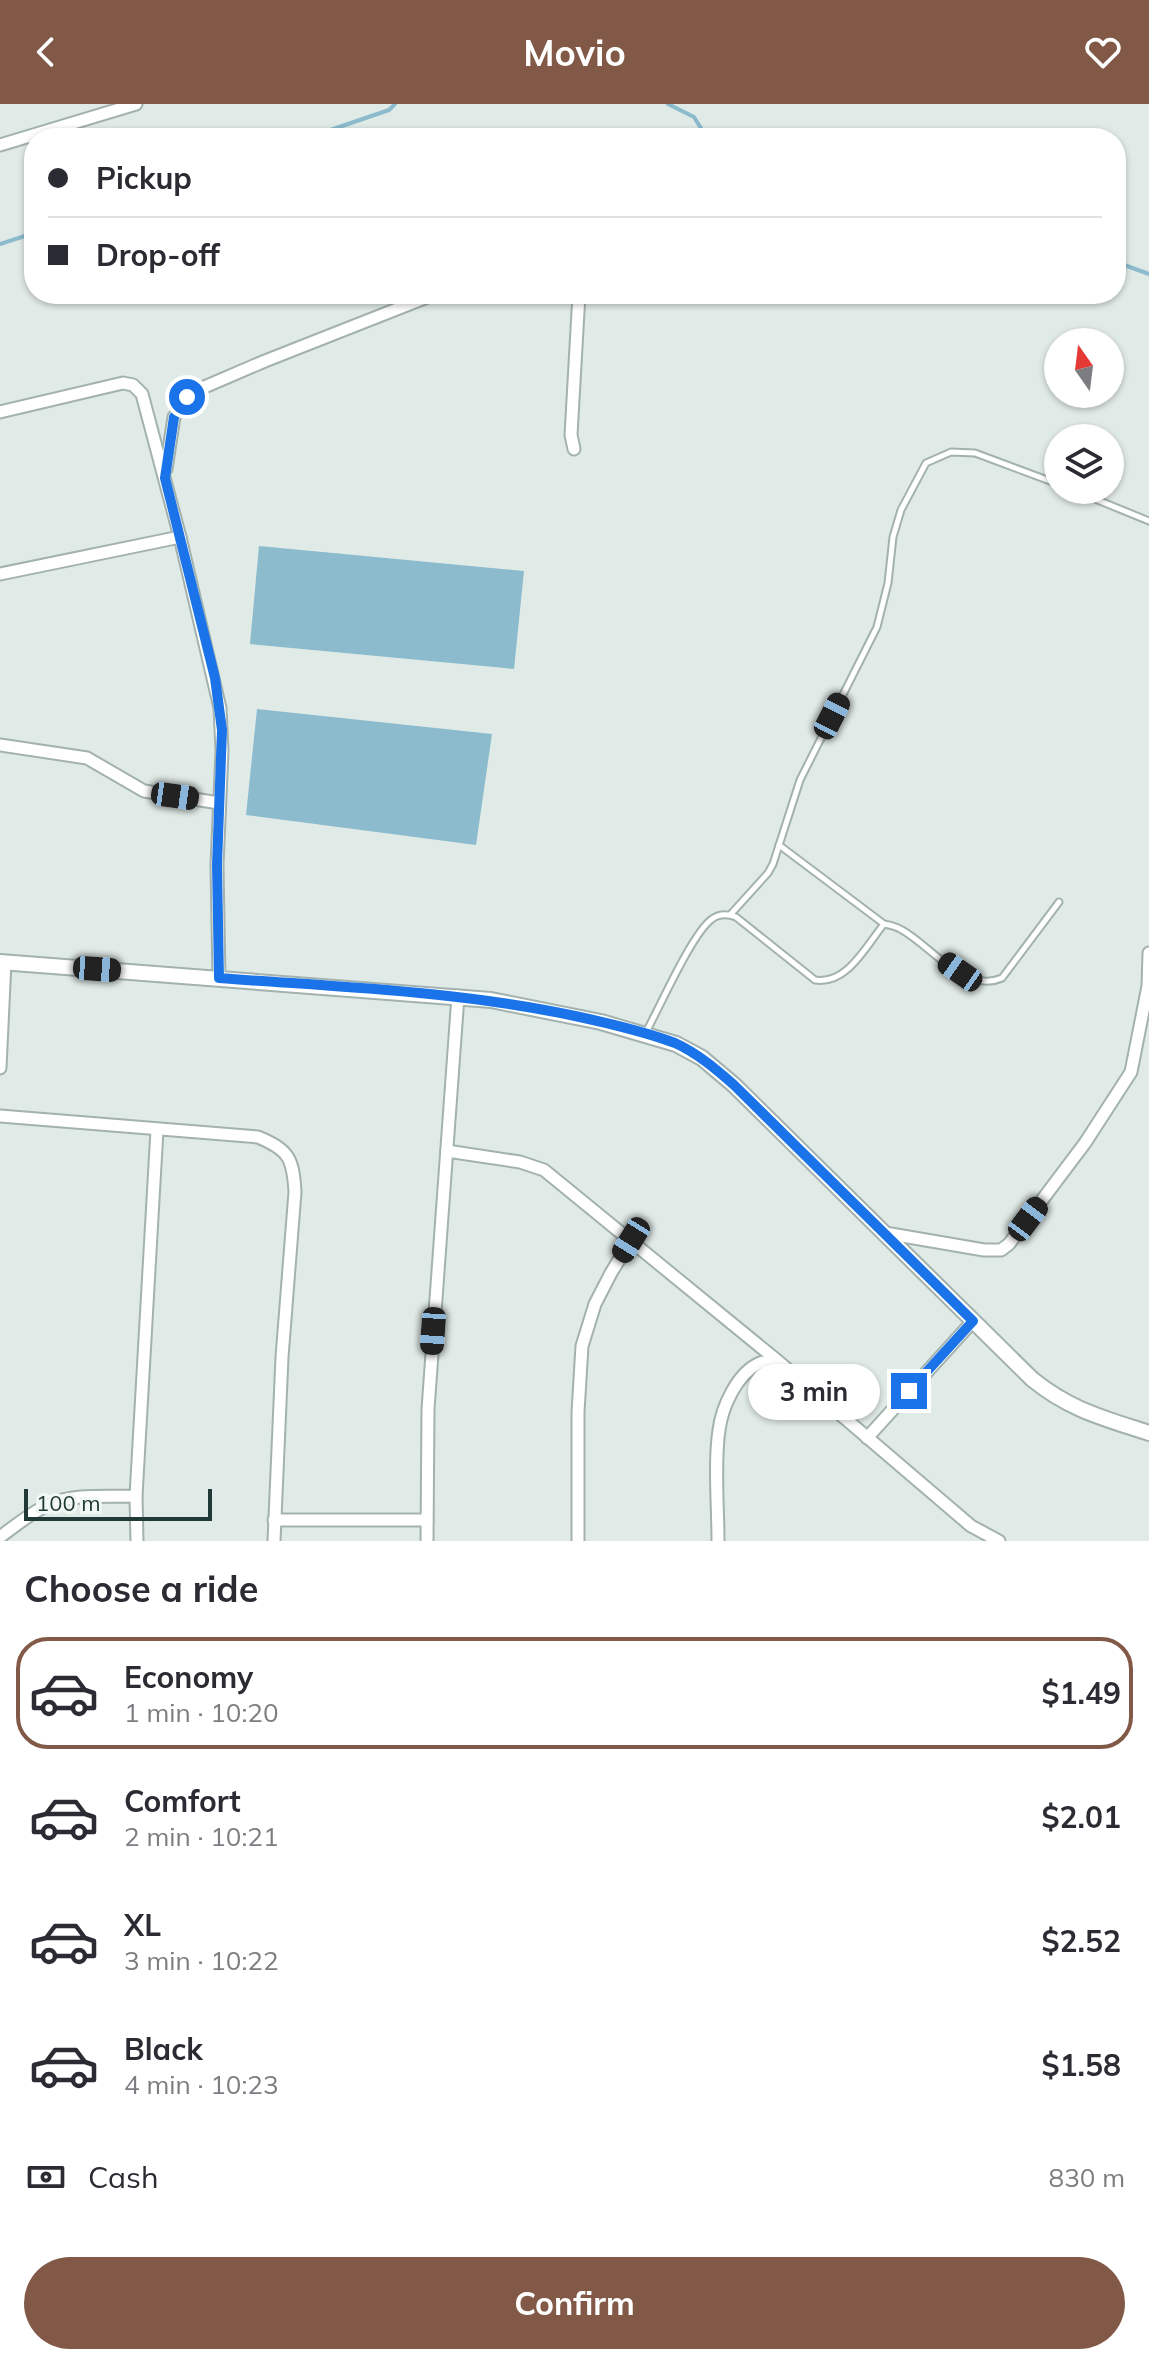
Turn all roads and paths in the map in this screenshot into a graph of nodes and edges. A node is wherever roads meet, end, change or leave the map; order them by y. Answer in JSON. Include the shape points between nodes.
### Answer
{"nodes":[{"id":1,"x":136,"y":104,"type":"edge"},
{"id":2,"x":56,"y":128,"type":"edge"},
{"id":3,"x":24,"y":138,"type":"edge"},
{"id":4,"x":0,"y":145,"type":"edge"},
{"id":5,"x":410,"y":304,"type":"edge"},
{"id":6,"x":578,"y":304,"type":"edge"},
{"id":7,"x":0,"y":412,"type":"edge"},
{"id":8,"x":574,"y":449,"type":"dead end"},
{"id":9,"x":165,"y":478,"type":"junction"},
{"id":10,"x":1044,"y":479,"type":"edge"},
{"id":11,"x":1107,"y":504,"type":"edge"},
{"id":12,"x":1149,"y":521,"type":"edge"},
{"id":13,"x":180,"y":537,"type":"junction"},
{"id":14,"x":0,"y":574,"type":"edge"},
{"id":15,"x":0,"y":745,"type":"edge"},
{"id":16,"x":219,"y":803,"type":"junction"},
{"id":17,"x":779,"y":845,"type":"junction"},
{"id":18,"x":1059,"y":902,"type":"dead end"},
{"id":19,"x":730,"y":915,"type":"junction"},
{"id":20,"x":884,"y":924,"type":"junction"},
{"id":21,"x":1149,"y":953,"type":"edge"},
{"id":22,"x":2,"y":962,"type":"edge"},
{"id":23,"x":219,"y":978,"type":"junction"},
{"id":24,"x":1148,"y":986,"type":"edge"},
{"id":25,"x":458,"y":996,"type":"junction"},
{"id":26,"x":645,"y":1034,"type":"junction"},
{"id":27,"x":0,"y":1068,"type":"edge"},
{"id":28,"x":0,"y":1116,"type":"edge"},
{"id":29,"x":157,"y":1130,"type":"junction"},
{"id":30,"x":447,"y":1151,"type":"junction"},
{"id":31,"x":884,"y":1233,"type":"junction"},
{"id":32,"x":631,"y":1240,"type":"junction"},
{"id":33,"x":973,"y":1321,"type":"junction"},
{"id":34,"x":779,"y":1362,"type":"junction"},
{"id":35,"x":1149,"y":1433,"type":"edge"},
{"id":36,"x":867,"y":1438,"type":"junction"},
{"id":37,"x":136,"y":1496,"type":"junction"},
{"id":38,"x":274,"y":1520,"type":"junction"},
{"id":39,"x":427,"y":1520,"type":"junction"},
{"id":40,"x":0,"y":1537,"type":"edge"},
{"id":41,"x":137,"y":1541,"type":"edge"},
{"id":42,"x":274,"y":1541,"type":"edge"},
{"id":43,"x":427,"y":1541,"type":"edge"},
{"id":44,"x":578,"y":1541,"type":"edge"},
{"id":45,"x":718,"y":1541,"type":"edge"},
{"id":46,"x":999,"y":1541,"type":"edge"}],
"edges":[{"from":1,"to":2,"type":"street"},
{"from":3,"to":4,"type":"street"},
{"from":5,"to":9,"type":"street","via":[[187,397],[174,417]]},
{"from":6,"to":8,"type":"street"},
{"from":7,"to":9,"type":"street","via":[[133,385],[142,394]]},
{"from":9,"to":13,"type":"street"},
{"from":10,"to":17,"type":"lane","via":[[975,453],[951,452],[926,463],[901,510],[877,627],[800,780]]},
{"from":11,"to":12,"type":"lane"},
{"from":13,"to":14,"type":"street"},
{"from":13,"to":16,"type":"street","via":[[220,708]]},
{"from":15,"to":16,"type":"street","via":[[87,758],[144,791]]},
{"from":16,"to":23,"type":"street"},
{"from":17,"to":19,"type":"lane","via":[[768,873]]},
{"from":17,"to":20,"type":"lane"},
{"from":18,"to":20,"type":"lane","via":[[1002,978],[988,982],[960,972],[903,930]]},
{"from":19,"to":20,"type":"lane","via":[[815,980],[824,981],[848,969]]},
{"from":19,"to":26,"type":"lane","via":[[713,917],[696,938]]},
{"from":21,"to":24,"type":"street"},
{"from":22,"to":23,"type":"street"},
{"from":22,"to":27,"type":"street"},
{"from":23,"to":25,"type":"street"},
{"from":24,"to":31,"type":"street","via":[[1126,1082],[1009,1244],[984,1250]]},
{"from":25,"to":26,"type":"street"},
{"from":25,"to":30,"type":"street"},
{"from":26,"to":31,"type":"street","via":[[702,1058]]},
{"from":28,"to":29,"type":"street"},
{"from":29,"to":37,"type":"street"},
{"from":29,"to":38,"type":"street","via":[[258,1137],[278,1145],[293,1171]]},
{"from":30,"to":32,"type":"street","via":[[544,1170]]},
{"from":30,"to":39,"type":"street","via":[[428,1409]]},
{"from":31,"to":33,"type":"street"},
{"from":32,"to":34,"type":"street"},
{"from":32,"to":44,"type":"street","via":[[595,1304],[582,1346]]},
{"from":33,"to":35,"type":"street","via":[[1050,1394]]},
{"from":33,"to":36,"type":"street"},
{"from":34,"to":36,"type":"street"},
{"from":34,"to":45,"type":"street","via":[[751,1369],[725,1407],[718,1433]]},
{"from":36,"to":46,"type":"street","via":[[971,1526]]},
{"from":37,"to":40,"type":"street","via":[[55,1502]]},
{"from":37,"to":41,"type":"street"},
{"from":38,"to":39,"type":"street"},
{"from":38,"to":42,"type":"street"},
{"from":39,"to":43,"type":"street"}]}
